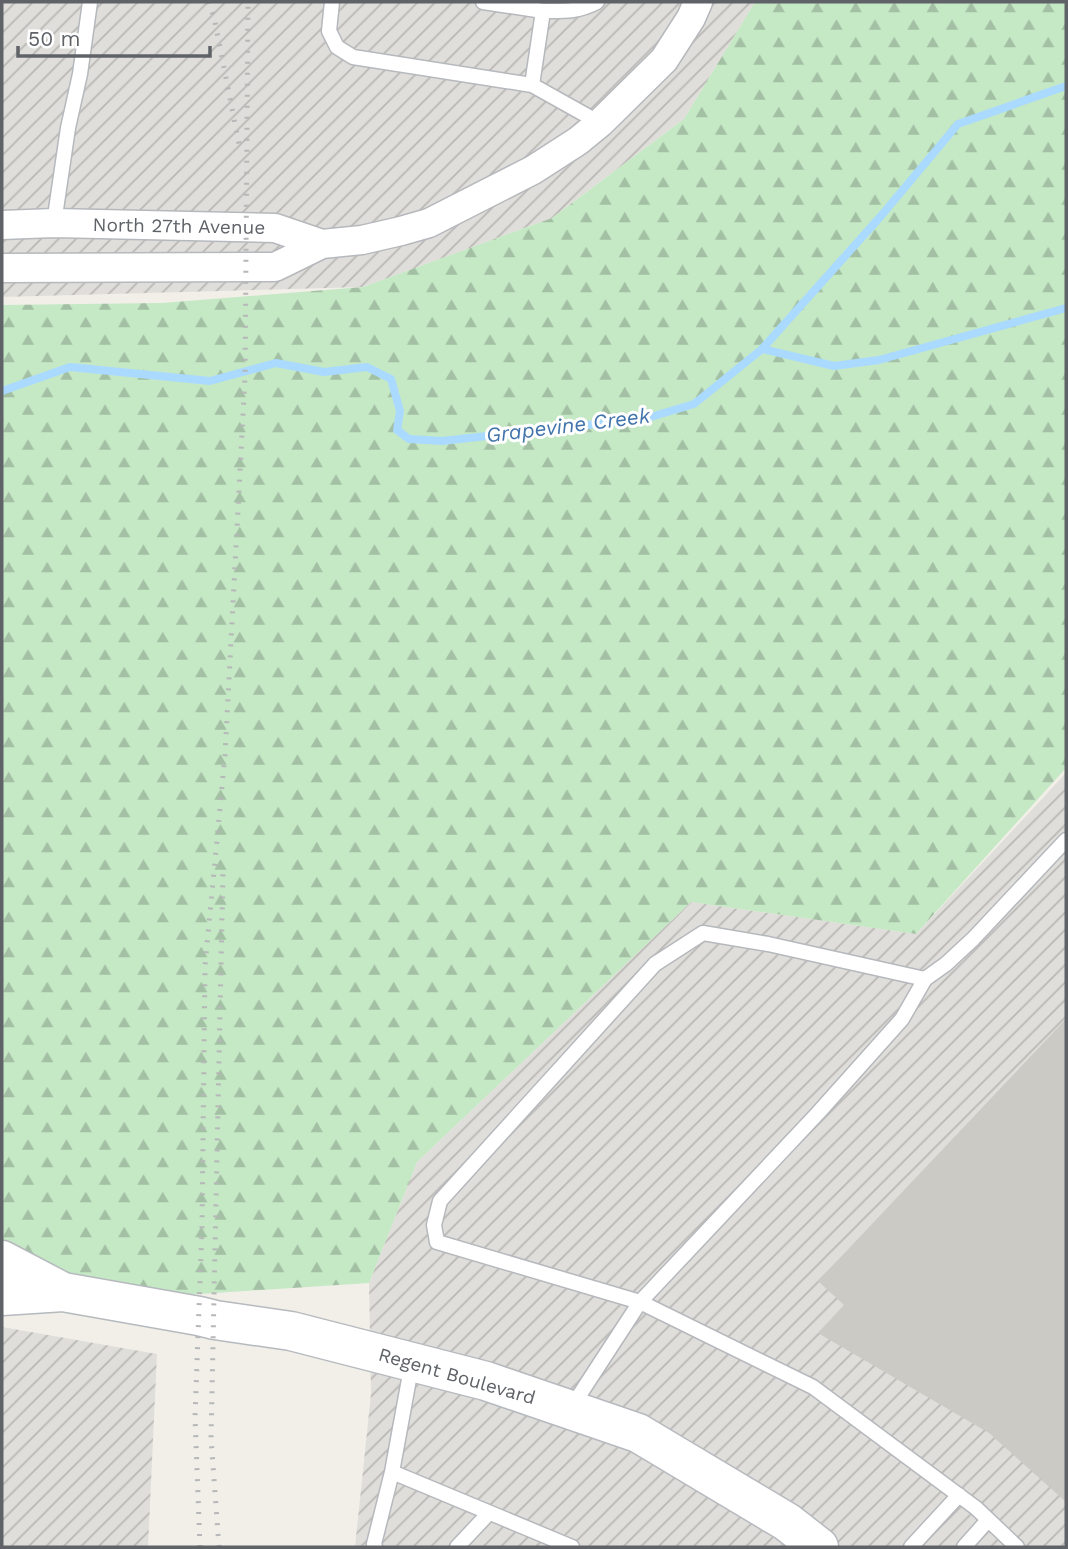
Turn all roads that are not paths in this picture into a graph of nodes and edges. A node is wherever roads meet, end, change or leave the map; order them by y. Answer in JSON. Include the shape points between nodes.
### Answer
{"nodes":[{"id":1,"x":90,"y":2,"type":"edge"},
{"id":2,"x":332,"y":2,"type":"edge"},
{"id":3,"x":483,"y":2,"type":"edge"},
{"id":4,"x":597,"y":2,"type":"edge"},
{"id":5,"x":698,"y":2,"type":"edge"},
{"id":6,"x":543,"y":11,"type":"junction"},
{"id":7,"x":532,"y":85,"type":"junction"},
{"id":8,"x":600,"y":123,"type":"junction"},
{"id":9,"x":54,"y":223,"type":"junction"},
{"id":10,"x":2,"y":225,"type":"edge"},
{"id":11,"x":322,"y":244,"type":"junction"},
{"id":12,"x":2,"y":268,"type":"edge"},
{"id":13,"x":56,"y":268,"type":"junction"},
{"id":14,"x":1066,"y":840,"type":"edge"},
{"id":15,"x":925,"y":979,"type":"junction"},
{"id":16,"x":2,"y":1260,"type":"edge"},
{"id":17,"x":63,"y":1292,"type":"junction"},
{"id":18,"x":2,"y":1296,"type":"edge"},
{"id":19,"x":640,"y":1301,"type":"junction"},
{"id":20,"x":412,"y":1362,"type":"junction"},
{"id":21,"x":570,"y":1409,"type":"junction"},
{"id":22,"x":392,"y":1472,"type":"junction"},
{"id":23,"x":959,"y":1495,"type":"junction"},
{"id":24,"x":489,"y":1513,"type":"junction"},
{"id":25,"x":988,"y":1520,"type":"junction"},
{"id":26,"x":562,"y":1546,"type":"edge"},
{"id":27,"x":375,"y":1547,"type":"edge"},
{"id":28,"x":457,"y":1547,"type":"edge"},
{"id":29,"x":818,"y":1547,"type":"edge"},
{"id":30,"x":911,"y":1547,"type":"edge"},
{"id":31,"x":964,"y":1547,"type":"edge"},
{"id":32,"x":1017,"y":1547,"type":"edge"}],
"edges":[{"from":1,"to":9,"type":"lane"},
{"from":2,"to":7,"type":"lane","via":[[329,31],[337,47],[353,57]]},
{"from":3,"to":6,"type":"lane"},
{"from":4,"to":6,"type":"lane","via":[[583,9]]},
{"from":5,"to":8,"type":"street","via":[[664,60]]},
{"from":6,"to":7,"type":"lane"},
{"from":7,"to":8,"type":"lane"},
{"from":8,"to":11,"type":"street","via":[[533,170],[429,223],[362,240]]},
{"from":9,"to":10,"type":"street","name":"North 27th Avenue"},
{"from":9,"to":11,"type":"street","name":"North 27th Avenue","via":[[275,228]]},
{"from":9,"to":13,"type":"street"},
{"from":11,"to":13,"type":"street","name":"North 27th Avenue","via":[[275,267]]},
{"from":12,"to":13,"type":"street","name":"North 27th Avenue"},
{"from":14,"to":15,"type":"lane","via":[[973,939]]},
{"from":15,"to":19,"type":"lane","via":[[902,1019]]},
{"from":15,"to":19,"type":"lane","via":[[704,933],[656,964],[440,1201],[434,1225],[437,1242]]},
{"from":16,"to":17,"type":"street","name":"Regent Boulevard"},
{"from":17,"to":18,"type":"street","name":"Regent Boulevard"},
{"from":17,"to":20,"type":"street","name":"Regent Boulevard","via":[[291,1331]]},
{"from":19,"to":21,"type":"lane"},
{"from":19,"to":23,"type":"lane","via":[[813,1387]]},
{"from":20,"to":21,"type":"street","name":"Regent Boulevard"},
{"from":20,"to":22,"type":"lane"},
{"from":21,"to":29,"type":"street","name":"Regent Boulevard","via":[[638,1433],[787,1522]]},
{"from":22,"to":24,"type":"lane"},
{"from":22,"to":27,"type":"lane"},
{"from":23,"to":25,"type":"lane"},
{"from":23,"to":30,"type":"lane"},
{"from":24,"to":26,"type":"lane"},
{"from":24,"to":28,"type":"lane"},
{"from":25,"to":31,"type":"lane"},
{"from":25,"to":32,"type":"lane"}]}
